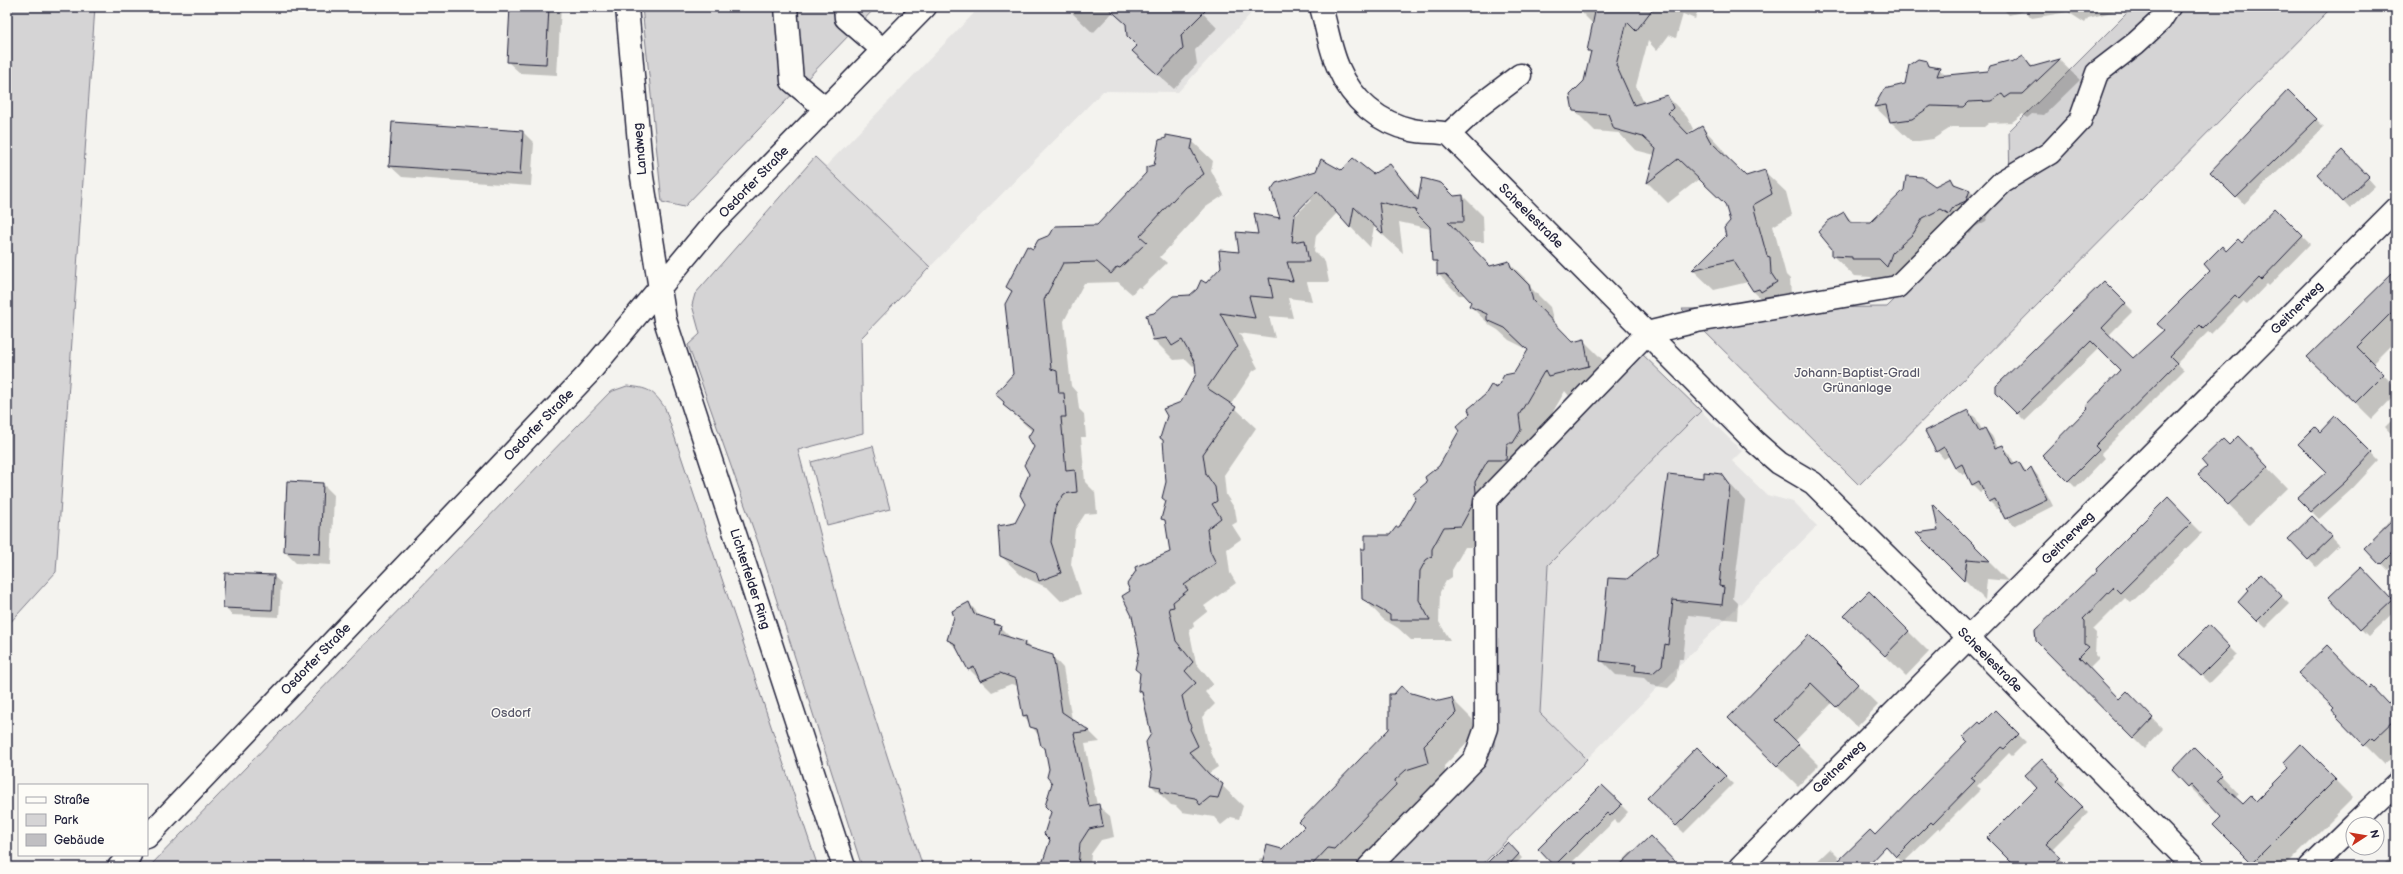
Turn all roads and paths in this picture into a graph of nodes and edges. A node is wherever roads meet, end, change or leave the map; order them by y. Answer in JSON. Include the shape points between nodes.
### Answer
{"nodes":[{"id":1,"x":627,"y":7,"type":"edge"},
{"id":2,"x":786,"y":7,"type":"edge"},
{"id":3,"x":845,"y":7,"type":"edge"},
{"id":4,"x":925,"y":7,"type":"edge"},
{"id":5,"x":1321,"y":7,"type":"edge"},
{"id":6,"x":2169,"y":7,"type":"edge"},
{"id":7,"x":883,"y":50,"type":"junction"},
{"id":8,"x":1520,"y":75,"type":"dead end"},
{"id":9,"x":826,"y":109,"type":"junction"},
{"id":10,"x":1449,"y":134,"type":"junction"},
{"id":11,"x":2396,"y":209,"type":"edge"},
{"id":12,"x":659,"y":291,"type":"junction"},
{"id":13,"x":1647,"y":333,"type":"junction"},
{"id":14,"x":1969,"y":638,"type":"junction"},
{"id":15,"x":2396,"y":784,"type":"edge"},
{"id":16,"x":2363,"y":816,"type":"edge"},
{"id":17,"x":2345,"y":834,"type":"edge"},
{"id":18,"x":148,"y":836,"type":"edge"},
{"id":19,"x":129,"y":856,"type":"edge"},
{"id":20,"x":119,"y":867,"type":"edge"},
{"id":21,"x":844,"y":867,"type":"edge"},
{"id":22,"x":1369,"y":867,"type":"edge"},
{"id":23,"x":1740,"y":867,"type":"edge"},
{"id":24,"x":2194,"y":867,"type":"edge"},
{"id":25,"x":2310,"y":867,"type":"edge"}],
"edges":[{"from":1,"to":12,"type":"street","name":"Landweg","via":[[642,177]]},
{"from":2,"to":9,"type":"street","via":[[792,81]]},
{"from":3,"to":7,"type":"street","via":[[846,18]]},
{"from":4,"to":7,"type":"street","name":"Osdorfer Straße"},
{"from":5,"to":10,"type":"street","via":[[1338,68],[1347,85],[1373,114],[1410,130]]},
{"from":6,"to":13,"type":"street","via":[[2160,20],[2136,43],[2097,73],[2080,121],[2050,153],[2003,181],[1897,287],[1705,320]]},
{"from":7,"to":9,"type":"street","name":"Osdorfer Straße"},
{"from":8,"to":10,"type":"street","via":[[1479,106]]},
{"from":9,"to":12,"type":"street","name":"Osdorfer Straße","via":[[712,225]]},
{"from":10,"to":13,"type":"street","name":"Scheelestraße"},
{"from":11,"to":14,"type":"street","name":"Geitnerweg"},
{"from":12,"to":18,"type":"street","name":"Osdorfer Straße","via":[[588,374]]},
{"from":12,"to":21,"type":"street","name":"Lichterfelder Ring","via":[[668,328]]},
{"from":13,"to":14,"type":"street","name":"Scheelestraße","via":[[1755,442],[1779,463],[1813,483]]},
{"from":13,"to":22,"type":"street","via":[[1485,501],[1486,728],[1475,759]]},
{"from":14,"to":23,"type":"street","name":"Geitnerweg"},
{"from":14,"to":24,"type":"street","name":"Scheelestraße"},
{"from":15,"to":16,"type":"street"},
{"from":17,"to":25,"type":"street"},
{"from":19,"to":20,"type":"street"}]}
